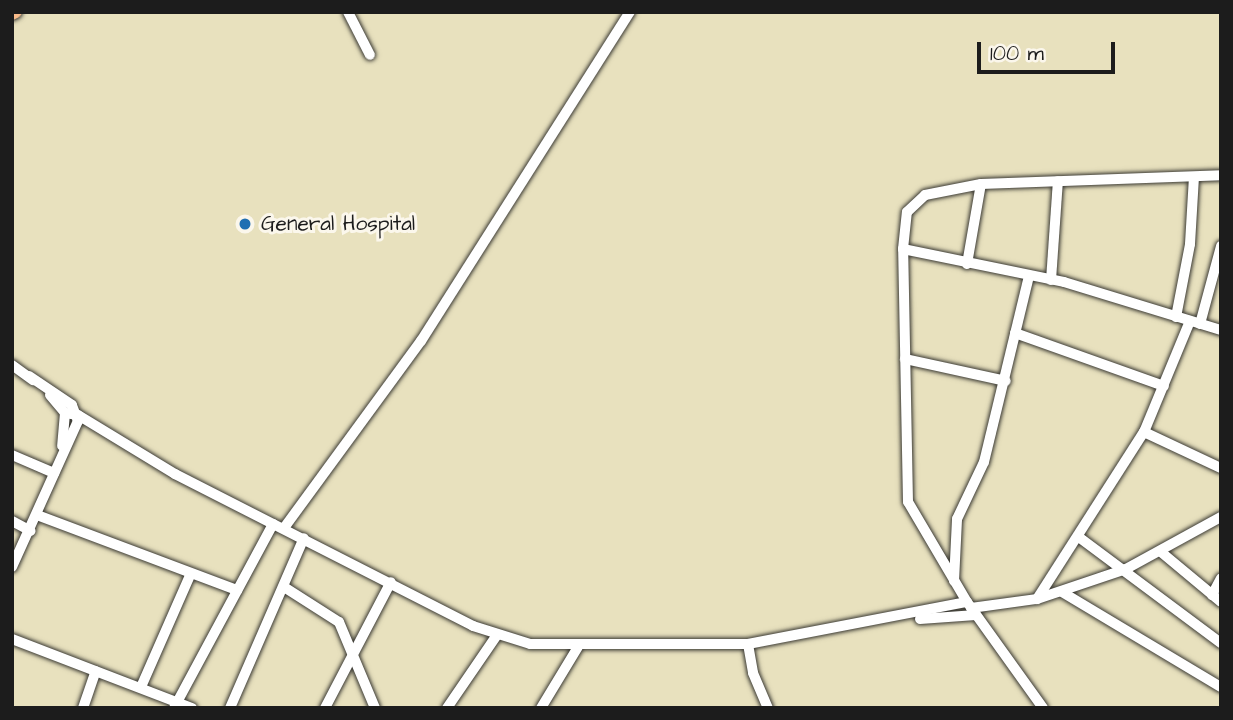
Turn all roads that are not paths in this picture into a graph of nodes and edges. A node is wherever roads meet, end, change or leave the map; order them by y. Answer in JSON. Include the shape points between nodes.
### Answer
{"nodes":[{"id":1,"x":348,"y":12,"type":"edge"},
{"id":2,"x":630,"y":12,"type":"edge"},
{"id":3,"x":370,"y":55,"type":"dead end"},
{"id":4,"x":1221,"y":175,"type":"edge"},
{"id":5,"x":1194,"y":177,"type":"junction"},
{"id":6,"x":1058,"y":181,"type":"junction"},
{"id":7,"x":981,"y":184,"type":"junction"},
{"id":8,"x":1221,"y":246,"type":"edge"},
{"id":9,"x":903,"y":249,"type":"junction"},
{"id":10,"x":967,"y":264,"type":"junction"},
{"id":11,"x":1028,"y":276,"type":"junction"},
{"id":12,"x":1051,"y":280,"type":"junction"},
{"id":13,"x":1176,"y":317,"type":"junction"},
{"id":14,"x":1195,"y":323,"type":"junction"},
{"id":15,"x":1221,"y":331,"type":"edge"},
{"id":16,"x":1015,"y":333,"type":"junction"},
{"id":17,"x":905,"y":359,"type":"junction"},
{"id":18,"x":12,"y":365,"type":"edge"},
{"id":19,"x":29,"y":376,"type":"junction"},
{"id":20,"x":1006,"y":381,"type":"junction"},
{"id":21,"x":1164,"y":386,"type":"junction"},
{"id":22,"x":65,"y":413,"type":"junction"},
{"id":23,"x":78,"y":415,"type":"junction"},
{"id":24,"x":1144,"y":432,"type":"junction"},
{"id":25,"x":12,"y":455,"type":"edge"},
{"id":26,"x":59,"y":459,"type":"junction"},
{"id":27,"x":1221,"y":468,"type":"edge"},
{"id":28,"x":54,"y":473,"type":"junction"},
{"id":29,"x":37,"y":515,"type":"junction"},
{"id":30,"x":1221,"y":517,"type":"edge"},
{"id":31,"x":12,"y":521,"type":"edge"},
{"id":32,"x":279,"y":526,"type":"junction"},
{"id":33,"x":31,"y":531,"type":"junction"},
{"id":34,"x":304,"y":538,"type":"junction"},
{"id":35,"x":1080,"y":538,"type":"junction"},
{"id":36,"x":1161,"y":552,"type":"junction"},
{"id":37,"x":12,"y":567,"type":"edge"},
{"id":38,"x":1126,"y":569,"type":"junction"},
{"id":39,"x":191,"y":573,"type":"junction"},
{"id":40,"x":1221,"y":578,"type":"edge"},
{"id":41,"x":954,"y":581,"type":"junction"},
{"id":42,"x":391,"y":582,"type":"junction"},
{"id":43,"x":284,"y":587,"type":"junction"},
{"id":44,"x":237,"y":590,"type":"junction"},
{"id":45,"x":1062,"y":592,"type":"junction"},
{"id":46,"x":1037,"y":599,"type":"junction"},
{"id":47,"x":1216,"y":599,"type":"edge"},
{"id":48,"x":971,"y":608,"type":"junction"},
{"id":49,"x":497,"y":635,"type":"junction"},
{"id":50,"x":12,"y":639,"type":"edge"},
{"id":51,"x":1221,"y":643,"type":"edge"},
{"id":52,"x":748,"y":644,"type":"junction"},
{"id":53,"x":578,"y":648,"type":"junction"},
{"id":54,"x":354,"y":655,"type":"junction"},
{"id":55,"x":96,"y":671,"type":"junction"},
{"id":56,"x":141,"y":687,"type":"junction"},
{"id":57,"x":1221,"y":687,"type":"edge"},
{"id":58,"x":176,"y":704,"type":"edge"},
{"id":59,"x":83,"y":708,"type":"edge"},
{"id":60,"x":192,"y":708,"type":"edge"},
{"id":61,"x":230,"y":708,"type":"edge"},
{"id":62,"x":325,"y":708,"type":"edge"},
{"id":63,"x":375,"y":708,"type":"edge"},
{"id":64,"x":447,"y":708,"type":"edge"},
{"id":65,"x":541,"y":708,"type":"edge"},
{"id":66,"x":768,"y":708,"type":"edge"},
{"id":67,"x":1043,"y":708,"type":"edge"}],
"edges":[{"from":1,"to":3,"type":"street"},
{"from":2,"to":32,"type":"street","via":[[421,341]]},
{"from":4,"to":5,"type":"street"},
{"from":5,"to":6,"type":"street"},
{"from":5,"to":13,"type":"street","via":[[1190,244]]},
{"from":6,"to":7,"type":"street"},
{"from":6,"to":12,"type":"street"},
{"from":7,"to":9,"type":"street","via":[[925,195],[914,202],[907,212]]},
{"from":7,"to":10,"type":"street"},
{"from":8,"to":14,"type":"street"},
{"from":9,"to":10,"type":"street"},
{"from":9,"to":17,"type":"street"},
{"from":10,"to":11,"type":"street"},
{"from":11,"to":12,"type":"street"},
{"from":11,"to":16,"type":"street"},
{"from":12,"to":13,"type":"street"},
{"from":13,"to":14,"type":"street"},
{"from":14,"to":15,"type":"street"},
{"from":14,"to":21,"type":"street"},
{"from":16,"to":20,"type":"street"},
{"from":16,"to":21,"type":"street"},
{"from":17,"to":20,"type":"street"},
{"from":17,"to":41,"type":"street","via":[[908,502]]},
{"from":18,"to":19,"type":"street"},
{"from":19,"to":22,"type":"street"},
{"from":19,"to":23,"type":"street","via":[[64,398]]},
{"from":20,"to":41,"type":"street","via":[[984,462],[957,519]]},
{"from":21,"to":24,"type":"street"},
{"from":22,"to":23,"type":"street"},
{"from":22,"to":26,"type":"street"},
{"from":23,"to":26,"type":"street"},
{"from":23,"to":32,"type":"street","via":[[174,474]]},
{"from":24,"to":27,"type":"street"},
{"from":24,"to":35,"type":"street"},
{"from":25,"to":28,"type":"street"},
{"from":26,"to":28,"type":"street"},
{"from":28,"to":29,"type":"street"},
{"from":29,"to":33,"type":"street"},
{"from":29,"to":39,"type":"street"},
{"from":30,"to":36,"type":"street"},
{"from":31,"to":33,"type":"street"},
{"from":32,"to":34,"type":"street"},
{"from":32,"to":44,"type":"street"},
{"from":33,"to":37,"type":"street"},
{"from":34,"to":42,"type":"street"},
{"from":34,"to":43,"type":"street"},
{"from":35,"to":38,"type":"street"},
{"from":35,"to":46,"type":"street"},
{"from":36,"to":38,"type":"street"},
{"from":36,"to":47,"type":"street"},
{"from":38,"to":45,"type":"street"},
{"from":38,"to":51,"type":"street","via":[[1160,600]]},
{"from":39,"to":44,"type":"street"},
{"from":39,"to":56,"type":"street"},
{"from":40,"to":47,"type":"street"},
{"from":41,"to":48,"type":"street"},
{"from":42,"to":49,"type":"street"},
{"from":42,"to":54,"type":"street"},
{"from":43,"to":54,"type":"street","via":[[335,617]]},
{"from":43,"to":61,"type":"street"},
{"from":44,"to":58,"type":"street"},
{"from":45,"to":46,"type":"street"},
{"from":45,"to":57,"type":"street"},
{"from":46,"to":48,"type":"street"},
{"from":48,"to":52,"type":"street"},
{"from":48,"to":67,"type":"street"},
{"from":49,"to":53,"type":"street","via":[[530,644]]},
{"from":49,"to":64,"type":"street"},
{"from":50,"to":55,"type":"street"},
{"from":52,"to":53,"type":"street"},
{"from":52,"to":66,"type":"street","via":[[753,673]]},
{"from":53,"to":65,"type":"street"},
{"from":54,"to":62,"type":"street"},
{"from":54,"to":63,"type":"street"},
{"from":55,"to":56,"type":"street"},
{"from":55,"to":59,"type":"street"},
{"from":56,"to":58,"type":"street"},
{"from":58,"to":60,"type":"street"}]}
